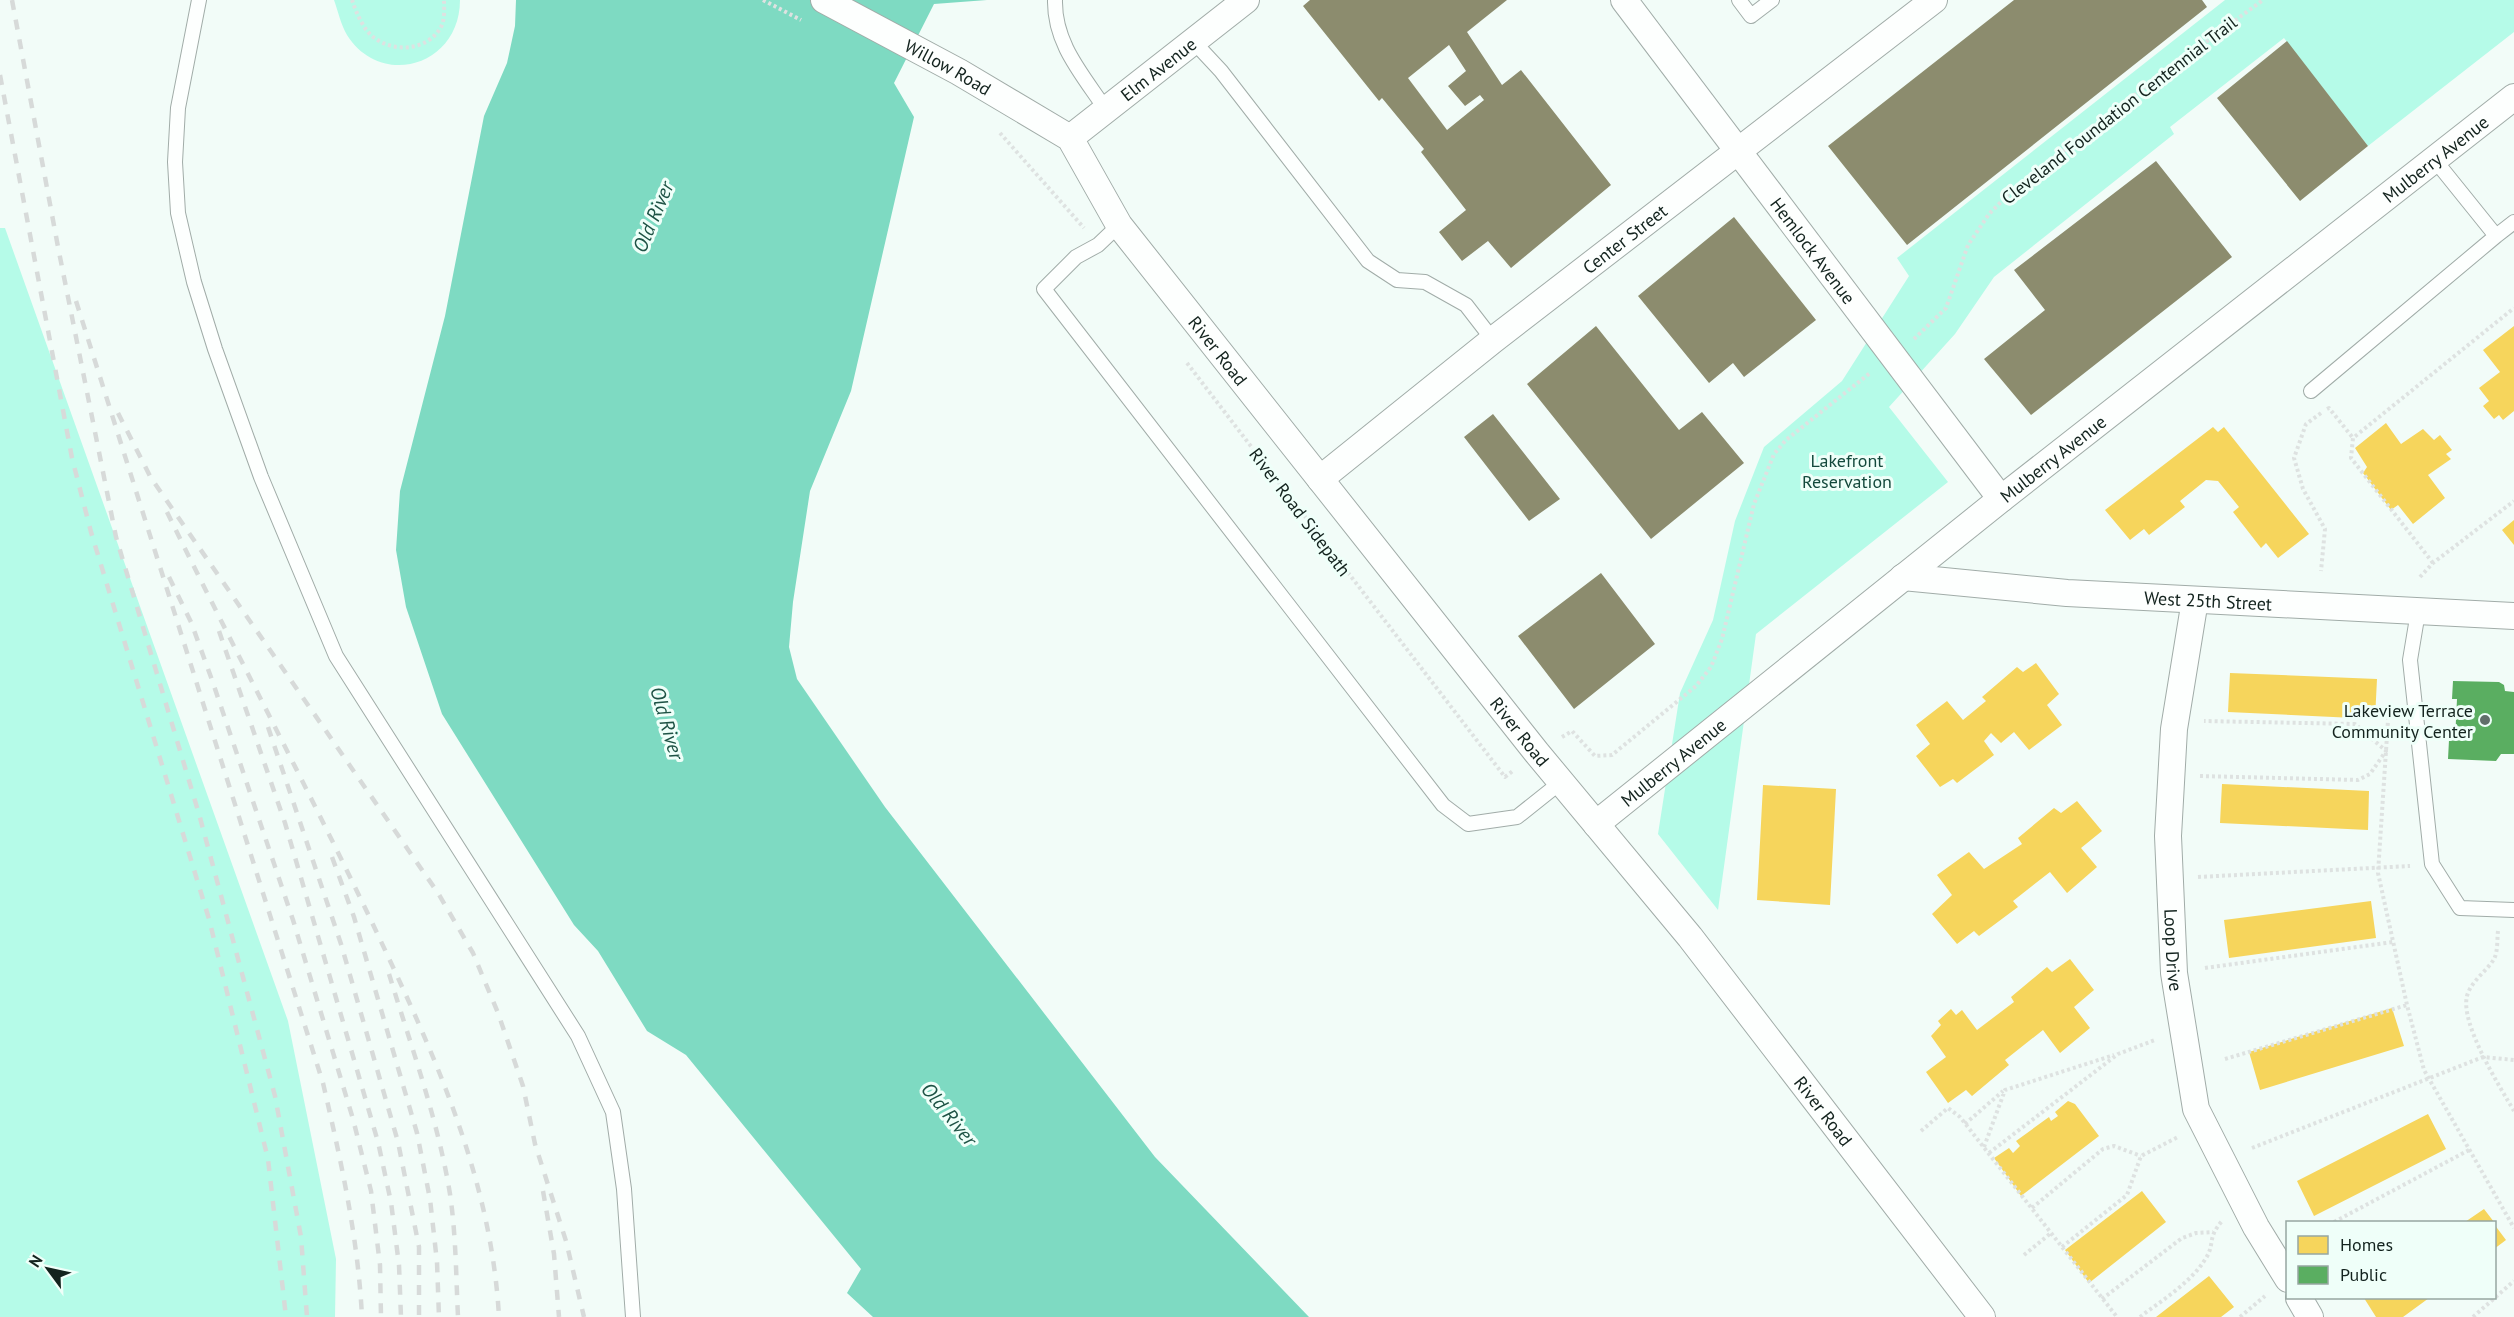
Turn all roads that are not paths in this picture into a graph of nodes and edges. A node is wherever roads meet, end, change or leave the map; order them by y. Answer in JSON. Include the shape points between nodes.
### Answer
{"nodes":[{"id":1,"x":199,"y":0,"type":"edge"},
{"id":2,"x":824,"y":0,"type":"edge"},
{"id":3,"x":1055,"y":0,"type":"edge"},
{"id":4,"x":1246,"y":0,"type":"edge"},
{"id":5,"x":1624,"y":0,"type":"edge"},
{"id":6,"x":1739,"y":0,"type":"edge"},
{"id":7,"x":1772,"y":0,"type":"edge"},
{"id":8,"x":1934,"y":0,"type":"edge"},
{"id":9,"x":1193,"y":41,"type":"junction"},
{"id":10,"x":2514,"y":97,"type":"edge"},
{"id":11,"x":1106,"y":110,"type":"junction"},
{"id":12,"x":1070,"y":138,"type":"junction"},
{"id":13,"x":1738,"y":153,"type":"junction"},
{"id":14,"x":2434,"y":159,"type":"junction"},
{"id":15,"x":2514,"y":222,"type":"edge"},
{"id":16,"x":1119,"y":225,"type":"junction"},
{"id":17,"x":2496,"y":236,"type":"junction"},
{"id":18,"x":1493,"y":340,"type":"junction"},
{"id":19,"x":2311,"y":391,"type":"dead end"},
{"id":20,"x":1320,"y":479,"type":"junction"},
{"id":21,"x":2001,"y":499,"type":"junction"},
{"id":22,"x":1903,"y":577,"type":"junction"},
{"id":23,"x":2195,"y":600,"type":"junction"},
{"id":24,"x":2418,"y":612,"type":"junction"},
{"id":25,"x":2514,"y":616,"type":"edge"},
{"id":26,"x":1561,"y":782,"type":"junction"},
{"id":27,"x":1596,"y":825,"type":"junction"},
{"id":28,"x":2514,"y":910,"type":"edge"},
{"id":29,"x":2278,"y":1286,"type":"edge"},
{"id":30,"x":2300,"y":1299,"type":"edge"},
{"id":31,"x":633,"y":1317,"type":"edge"},
{"id":32,"x":1982,"y":1317,"type":"edge"},
{"id":33,"x":2310,"y":1317,"type":"edge"}],
"edges":[{"from":1,"to":31,"type":"lane","via":[[178,108],[175,162],[178,213],[215,349],[261,477],[336,656],[578,1036],[613,1112],[624,1189]]},
{"from":2,"to":12,"type":"street","name":"Willow Road","via":[[959,72]]},
{"from":3,"to":11,"type":"lane","via":[[1054,20],[1061,43]]},
{"from":4,"to":9,"type":"street","name":"Elm Avenue"},
{"from":5,"to":13,"type":"street","name":"Hemlock Avenue"},
{"from":6,"to":7,"type":"lane","via":[[1751,16]]},
{"from":8,"to":13,"type":"street","name":"Center Street"},
{"from":9,"to":11,"type":"street","name":"Elm Avenue"},
{"from":9,"to":18,"type":"lane","via":[[1221,71],[1368,261],[1397,280],[1425,282],[1466,305]]},
{"from":10,"to":14,"type":"street","name":"Mulberry Avenue"},
{"from":11,"to":12,"type":"street","name":"Elm Avenue"},
{"from":12,"to":16,"type":"street","name":"River Road"},
{"from":13,"to":18,"type":"street","name":"Center Street"},
{"from":13,"to":21,"type":"street","name":"Hemlock Avenue"},
{"from":14,"to":17,"type":"lane"},
{"from":14,"to":21,"type":"street","name":"Mulberry Avenue"},
{"from":15,"to":17,"type":"lane"},
{"from":16,"to":20,"type":"street","name":"River Road"},
{"from":16,"to":26,"type":"lane","via":[[1098,245],[1076,257],[1044,289],[1443,805],[1468,824],[1517,817]]},
{"from":17,"to":19,"type":"lane"},
{"from":18,"to":20,"type":"street","name":"Center Street"},
{"from":20,"to":26,"type":"street","name":"River Road"},
{"from":21,"to":22,"type":"street","name":"Mulberry Avenue"},
{"from":22,"to":23,"type":"street","name":"West 25th Street","via":[[2067,593]]},
{"from":22,"to":27,"type":"street","name":"Mulberry Avenue"},
{"from":23,"to":24,"type":"street","name":"West 25th Street"},
{"from":23,"to":29,"type":"street","name":"Loop Drive","via":[[2174,729],[2168,836],[2174,973],[2196,1109],[2256,1227]]},
{"from":24,"to":25,"type":"street","name":"West 25th Street"},
{"from":24,"to":28,"type":"lane","via":[[2410,660],[2432,864],[2460,908]]},
{"from":26,"to":27,"type":"street","name":"River Road"},
{"from":27,"to":32,"type":"street","name":"River Road","via":[[1690,937]]},
{"from":30,"to":33,"type":"street"}]}
